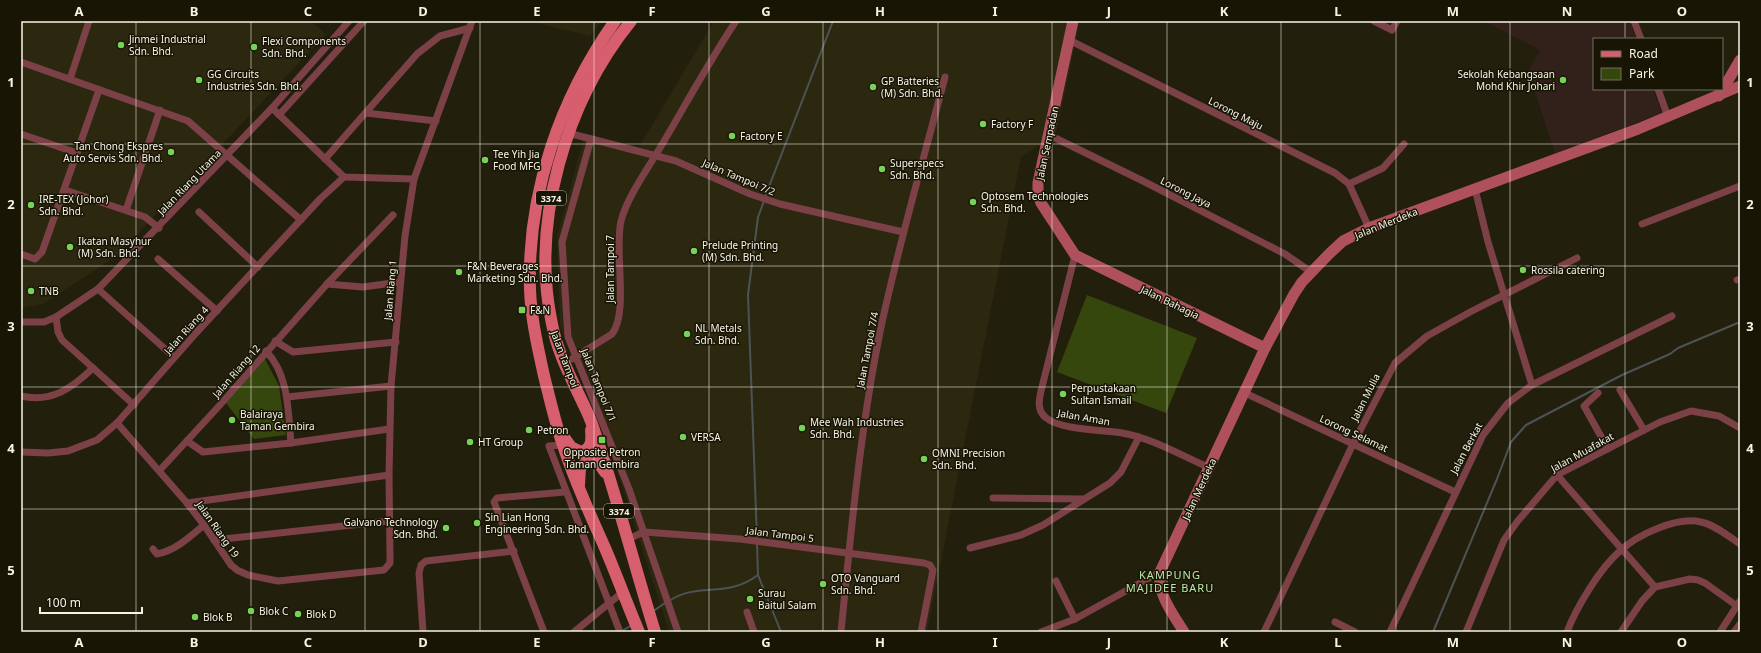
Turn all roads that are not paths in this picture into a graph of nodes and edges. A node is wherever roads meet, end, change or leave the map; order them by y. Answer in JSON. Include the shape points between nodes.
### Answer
{"nodes":[{"id":1,"x":89,"y":21,"type":"edge"},
{"id":2,"x":348,"y":21,"type":"edge"},
{"id":3,"x":364,"y":21,"type":"edge"},
{"id":4,"x":615,"y":21,"type":"edge"},
{"id":5,"x":631,"y":21,"type":"edge"},
{"id":6,"x":736,"y":21,"type":"edge"},
{"id":7,"x":1073,"y":21,"type":"edge"},
{"id":8,"x":1374,"y":21,"type":"edge"},
{"id":9,"x":1397,"y":21,"type":"edge"},
{"id":10,"x":1634,"y":21,"type":"edge"},
{"id":11,"x":471,"y":24,"type":"edge"},
{"id":12,"x":1640,"y":38,"type":"edge"},
{"id":13,"x":1069,"y":40,"type":"junction"},
{"id":14,"x":325,"y":47,"type":"junction"},
{"id":15,"x":334,"y":54,"type":"junction"},
{"id":16,"x":1740,"y":60,"type":"edge"},
{"id":17,"x":21,"y":62,"type":"edge"},
{"id":18,"x":945,"y":77,"type":"dead end"},
{"id":19,"x":70,"y":79,"type":"junction"},
{"id":20,"x":1740,"y":86,"type":"edge"},
{"id":21,"x":1723,"y":89,"type":"edge"},
{"id":22,"x":99,"y":90,"type":"junction"},
{"id":23,"x":1658,"y":90,"type":"edge"},
{"id":24,"x":1722,"y":90,"type":"edge"},
{"id":25,"x":1719,"y":96,"type":"junction"},
{"id":26,"x":272,"y":108,"type":"junction"},
{"id":27,"x":160,"y":110,"type":"junction"},
{"id":28,"x":366,"y":113,"type":"junction"},
{"id":29,"x":279,"y":115,"type":"junction"},
{"id":30,"x":1668,"y":117,"type":"junction"},
{"id":31,"x":436,"y":121,"type":"junction"},
{"id":32,"x":568,"y":133,"type":"junction"},
{"id":33,"x":21,"y":134,"type":"edge"},
{"id":34,"x":1049,"y":135,"type":"junction"},
{"id":35,"x":591,"y":139,"type":"junction"},
{"id":36,"x":1404,"y":144,"type":"dead end"},
{"id":37,"x":77,"y":153,"type":"junction"},
{"id":38,"x":656,"y":155,"type":"junction"},
{"id":39,"x":227,"y":156,"type":"junction"},
{"id":40,"x":325,"y":159,"type":"junction"},
{"id":41,"x":344,"y":177,"type":"junction"},
{"id":42,"x":414,"y":179,"type":"junction"},
{"id":43,"x":1349,"y":184,"type":"junction"},
{"id":44,"x":1740,"y":186,"type":"edge"},
{"id":45,"x":65,"y":190,"type":"junction"},
{"id":46,"x":1475,"y":190,"type":"junction"},
{"id":47,"x":126,"y":210,"type":"junction"},
{"id":48,"x":199,"y":212,"type":"dead end"},
{"id":49,"x":393,"y":215,"type":"dead end"},
{"id":50,"x":300,"y":220,"type":"junction"},
{"id":51,"x":1642,"y":224,"type":"dead end"},
{"id":52,"x":159,"y":228,"type":"junction"},
{"id":53,"x":1369,"y":228,"type":"junction"},
{"id":54,"x":903,"y":232,"type":"junction"},
{"id":55,"x":21,"y":254,"type":"edge"},
{"id":56,"x":1075,"y":256,"type":"junction"},
{"id":57,"x":1578,"y":258,"type":"dead end"},
{"id":58,"x":158,"y":259,"type":"dead end"},
{"id":59,"x":258,"y":267,"type":"junction"},
{"id":60,"x":1310,"y":272,"type":"junction"},
{"id":61,"x":400,"y":282,"type":"junction"},
{"id":62,"x":326,"y":284,"type":"junction"},
{"id":63,"x":98,"y":289,"type":"junction"},
{"id":64,"x":1504,"y":294,"type":"junction"},
{"id":65,"x":217,"y":310,"type":"junction"},
{"id":66,"x":1672,"y":316,"type":"dead end"},
{"id":67,"x":56,"y":317,"type":"junction"},
{"id":68,"x":21,"y":322,"type":"edge"},
{"id":69,"x":275,"y":341,"type":"junction"},
{"id":70,"x":396,"y":342,"type":"junction"},
{"id":71,"x":1264,"y":348,"type":"junction"},
{"id":72,"x":266,"y":351,"type":"junction"},
{"id":73,"x":174,"y":357,"type":"junction"},
{"id":74,"x":576,"y":358,"type":"junction"},
{"id":75,"x":564,"y":362,"type":"junction"},
{"id":76,"x":93,"y":368,"type":"junction"},
{"id":77,"x":1532,"y":385,"type":"junction"},
{"id":78,"x":391,"y":386,"type":"junction"},
{"id":79,"x":1620,"y":390,"type":"dead end"},
{"id":80,"x":1245,"y":393,"type":"junction"},
{"id":81,"x":1598,"y":393,"type":"dead end"},
{"id":82,"x":21,"y":396,"type":"edge"},
{"id":83,"x":287,"y":396,"type":"junction"},
{"id":84,"x":134,"y":405,"type":"junction"},
{"id":85,"x":589,"y":416,"type":"junction"},
{"id":86,"x":118,"y":423,"type":"junction"},
{"id":87,"x":557,"y":425,"type":"junction"},
{"id":88,"x":1740,"y":428,"type":"edge"},
{"id":89,"x":389,"y":429,"type":"junction"},
{"id":90,"x":1644,"y":430,"type":"junction"},
{"id":91,"x":1139,"y":437,"type":"junction"},
{"id":92,"x":187,"y":441,"type":"junction"},
{"id":93,"x":291,"y":443,"type":"junction"},
{"id":94,"x":1353,"y":444,"type":"junction"},
{"id":95,"x":562,"y":445,"type":"junction"},
{"id":96,"x":1608,"y":449,"type":"junction"},
{"id":97,"x":21,"y":452,"type":"edge"},
{"id":98,"x":1210,"y":468,"type":"junction"},
{"id":99,"x":160,"y":470,"type":"junction"},
{"id":100,"x":623,"y":474,"type":"junction"},
{"id":101,"x":389,"y":475,"type":"junction"},
{"id":102,"x":1557,"y":475,"type":"junction"},
{"id":103,"x":609,"y":477,"type":"junction"},
{"id":104,"x":580,"y":490,"type":"junction"},
{"id":105,"x":566,"y":492,"type":"junction"},
{"id":106,"x":1454,"y":492,"type":"junction"},
{"id":107,"x":993,"y":498,"type":"dead end"},
{"id":108,"x":1084,"y":499,"type":"junction"},
{"id":109,"x":187,"y":503,"type":"junction"},
{"id":110,"x":389,"y":521,"type":"junction"},
{"id":111,"x":204,"y":525,"type":"junction"},
{"id":112,"x":644,"y":532,"type":"junction"},
{"id":113,"x":628,"y":539,"type":"junction"},
{"id":114,"x":214,"y":540,"type":"junction"},
{"id":115,"x":1740,"y":544,"type":"edge"},
{"id":116,"x":970,"y":548,"type":"dead end"},
{"id":117,"x":153,"y":549,"type":"dead end"},
{"id":118,"x":1621,"y":549,"type":"junction"},
{"id":119,"x":514,"y":551,"type":"junction"},
{"id":120,"x":849,"y":553,"type":"junction"},
{"id":121,"x":384,"y":570,"type":"joint"},
{"id":122,"x":1160,"y":572,"type":"junction"},
{"id":123,"x":1056,"y":581,"type":"dead end"},
{"id":124,"x":1655,"y":587,"type":"junction"},
{"id":125,"x":624,"y":591,"type":"junction"},
{"id":126,"x":1738,"y":604,"type":"edge"},
{"id":127,"x":608,"y":605,"type":"junction"},
{"id":128,"x":747,"y":612,"type":"dead end"},
{"id":129,"x":1075,"y":619,"type":"junction"},
{"id":130,"x":1335,"y":622,"type":"dead end"},
{"id":131,"x":1740,"y":624,"type":"edge"},
{"id":132,"x":637,"y":626,"type":"edge"},
{"id":133,"x":654,"y":627,"type":"edge"},
{"id":134,"x":619,"y":630,"type":"edge"},
{"id":135,"x":423,"y":632,"type":"edge"},
{"id":136,"x":544,"y":632,"type":"edge"},
{"id":137,"x":574,"y":632,"type":"edge"},
{"id":138,"x":678,"y":632,"type":"edge"},
{"id":139,"x":754,"y":632,"type":"edge"},
{"id":140,"x":842,"y":632,"type":"edge"},
{"id":141,"x":921,"y":632,"type":"edge"},
{"id":142,"x":1041,"y":632,"type":"edge"},
{"id":143,"x":1184,"y":632,"type":"edge"},
{"id":144,"x":1264,"y":632,"type":"edge"},
{"id":145,"x":1355,"y":632,"type":"edge"},
{"id":146,"x":1390,"y":632,"type":"edge"},
{"id":147,"x":1466,"y":632,"type":"edge"},
{"id":148,"x":1567,"y":632,"type":"edge"},
{"id":149,"x":1621,"y":632,"type":"edge"},
{"id":150,"x":1720,"y":632,"type":"edge"},
{"id":151,"x":1734,"y":632,"type":"edge"}],
"edges":[{"from":1,"to":19,"type":"street"},
{"from":2,"to":14,"type":"street","name":"Jalan Riang Utama"},
{"from":3,"to":15,"type":"street"},
{"from":4,"to":87,"type":"main road","name":"Jalan Tampoi","number":"3374","via":[[577,84],[555,133],[542,173],[533,219],[530,290],[534,324]]},
{"from":5,"to":32,"type":"main road","name":"Jalan Tampoi","number":"3374","via":[[589,87]]},
{"from":6,"to":38,"type":"street","name":"Jalan Tampoi 7"},
{"from":7,"to":13,"type":"street","name":"Jalan Sempadan"},
{"from":8,"to":9,"type":"street","via":[[1392,30]]},
{"from":10,"to":12,"type":"street"},
{"from":11,"to":28,"type":"street","via":[[440,36],[417,54]]},
{"from":11,"to":31,"type":"street","name":"Jalan Riang 1"},
{"from":13,"to":34,"type":"street","name":"Jalan Sempadan"},
{"from":13,"to":43,"type":"street","name":"Lorong Maju","via":[[1335,174]]},
{"from":14,"to":15,"type":"street"},
{"from":14,"to":26,"type":"street","name":"Jalan Riang Utama"},
{"from":15,"to":29,"type":"street"},
{"from":16,"to":21,"type":"street"},
{"from":17,"to":19,"type":"street"},
{"from":18,"to":54,"type":"street","name":"Jalan Tampoi 7/4"},
{"from":19,"to":22,"type":"street"},
{"from":20,"to":25,"type":"street","name":"Jalan Merdeka"},
{"from":22,"to":27,"type":"street"},
{"from":22,"to":37,"type":"street"},
{"from":23,"to":30,"type":"street"},
{"from":24,"to":25,"type":"street"},
{"from":25,"to":30,"type":"street","name":"Jalan Merdeka"},
{"from":26,"to":29,"type":"street"},
{"from":26,"to":39,"type":"street","name":"Jalan Riang Utama"},
{"from":27,"to":39,"type":"street","via":[[188,122]]},
{"from":27,"to":47,"type":"street"},
{"from":28,"to":31,"type":"street"},
{"from":28,"to":40,"type":"street"},
{"from":29,"to":40,"type":"street"},
{"from":30,"to":46,"type":"street","name":"Jalan Merdeka"},
{"from":31,"to":42,"type":"street","name":"Jalan Riang 1"},
{"from":32,"to":35,"type":"street","name":"Jalan Tampoi 7/2"},
{"from":32,"to":75,"type":"main road","name":"Jalan Tampoi","number":"3374","via":[[556,174],[547,220],[545,266],[552,325]]},
{"from":33,"to":37,"type":"street"},
{"from":34,"to":56,"type":"street","name":"Jalan Sempadan","via":[[1038,183],[1038,195]]},
{"from":34,"to":60,"type":"street","name":"Lorong Jaya","via":[[1143,180],[1284,254]]},
{"from":35,"to":38,"type":"street","name":"Jalan Tampoi 7/2"},
{"from":35,"to":74,"type":"street","name":"Jalan Tampoi 7/1","via":[[562,242],[568,337]]},
{"from":36,"to":43,"type":"street","via":[[1383,168]]},
{"from":37,"to":45,"type":"street"},
{"from":38,"to":54,"type":"street","name":"Jalan Tampoi 7/2","via":[[780,204]]},
{"from":38,"to":74,"type":"street","name":"Jalan Tampoi 7","via":[[622,220],[618,238],[620,316],[616,329]]},
{"from":39,"to":50,"type":"street"},
{"from":39,"to":52,"type":"street","name":"Jalan Riang Utama"},
{"from":40,"to":41,"type":"street"},
{"from":41,"to":42,"type":"street"},
{"from":41,"to":50,"type":"street","name":"Jalan Riang 4"},
{"from":42,"to":61,"type":"street","name":"Jalan Riang 1"},
{"from":43,"to":53,"type":"street"},
{"from":44,"to":51,"type":"street"},
{"from":45,"to":47,"type":"street"},
{"from":45,"to":55,"type":"street","via":[[39,257]]},
{"from":46,"to":53,"type":"street","name":"Jalan Merdeka"},
{"from":46,"to":64,"type":"street"},
{"from":47,"to":52,"type":"street","via":[[145,217]]},
{"from":48,"to":59,"type":"street"},
{"from":49,"to":62,"type":"street","name":"Jalan Riang 12"},
{"from":50,"to":59,"type":"street","name":"Jalan Riang 4"},
{"from":52,"to":63,"type":"street","name":"Jalan Riang Utama"},
{"from":53,"to":60,"type":"street","name":"Jalan Merdeka","via":[[1343,242]]},
{"from":54,"to":120,"type":"street","name":"Jalan Tampoi 7/4","via":[[880,332],[865,416]]},
{"from":56,"to":71,"type":"street","name":"Jalan Bahagia"},
{"from":56,"to":91,"type":"street","name":"Jalan Aman","via":[[1039,408],[1044,417],[1051,422]]},
{"from":57,"to":64,"type":"street","name":"Jalan Mulia"},
{"from":58,"to":65,"type":"street"},
{"from":59,"to":65,"type":"street","name":"Jalan Riang 4"},
{"from":60,"to":71,"type":"street","name":"Jalan Merdeka","via":[[1294,294]]},
{"from":61,"to":62,"type":"street","via":[[363,287]]},
{"from":61,"to":70,"type":"street","name":"Jalan Riang 1"},
{"from":62,"to":69,"type":"street","name":"Jalan Riang 12"},
{"from":63,"to":67,"type":"street","name":"Jalan Riang Utama"},
{"from":63,"to":73,"type":"street"},
{"from":64,"to":77,"type":"street"},
{"from":64,"to":94,"type":"street","name":"Jalan Mulia","via":[[1428,336],[1407,352],[1390,371]]},
{"from":65,"to":73,"type":"street","name":"Jalan Riang 4"},
{"from":66,"to":77,"type":"street","name":"Jalan Berkat"},
{"from":67,"to":68,"type":"street","name":"Jalan Riang Utama","via":[[44,322]]},
{"from":67,"to":76,"type":"street","via":[[59,336]]},
{"from":69,"to":70,"type":"street","via":[[293,352]]},
{"from":69,"to":72,"type":"street","name":"Jalan Riang 12"},
{"from":70,"to":78,"type":"street","name":"Jalan Riang 1"},
{"from":71,"to":80,"type":"street","name":"Jalan Merdeka"},
{"from":72,"to":83,"type":"street","via":[[276,362]]},
{"from":72,"to":92,"type":"street","name":"Jalan Riang 12"},
{"from":73,"to":84,"type":"street","name":"Jalan Riang 4"},
{"from":74,"to":75,"type":"street","name":"Jalan Tampoi 7"},
{"from":74,"to":100,"type":"street","name":"Jalan Tampoi 7/1"},
{"from":75,"to":85,"type":"main road","name":"Jalan Tampoi","number":"3374"},
{"from":76,"to":82,"type":"street","via":[[65,392],[36,399]]},
{"from":76,"to":84,"type":"street"},
{"from":77,"to":106,"type":"street","name":"Jalan Berkat","via":[[1508,402],[1494,418]]},
{"from":78,"to":83,"type":"street"},
{"from":78,"to":89,"type":"street","name":"Jalan Riang 1"},
{"from":79,"to":90,"type":"street"},
{"from":80,"to":94,"type":"street","name":"Lorong Selamat"},
{"from":80,"to":98,"type":"street","name":"Jalan Merdeka"},
{"from":81,"to":96,"type":"street","via":[[1584,406]]},
{"from":83,"to":93,"type":"street"},
{"from":84,"to":86,"type":"street","name":"Jalan Riang 4"},
{"from":85,"to":87,"type":"main road","via":[[592,438],[588,448],[581,452],[571,447]]},
{"from":85,"to":103,"type":"main road","name":"Jalan Tampoi","number":"3374"},
{"from":86,"to":97,"type":"street","name":"Jalan Riang 4","via":[[97,440],[68,451],[48,454]]},
{"from":86,"to":99,"type":"street","name":"Jalan Riang 19"},
{"from":87,"to":95,"type":"main road","name":"Jalan Tampoi","number":"3374"},
{"from":88,"to":90,"type":"street","name":"Jalan Muafakat","via":[[1719,416],[1691,411],[1675,415]]},
{"from":89,"to":93,"type":"street"},
{"from":89,"to":101,"type":"street","name":"Jalan Riang 1"},
{"from":90,"to":96,"type":"street","name":"Jalan Muafakat"},
{"from":91,"to":98,"type":"street","name":"Jalan Aman"},
{"from":91,"to":108,"type":"street","via":[[1121,472],[1110,483]]},
{"from":92,"to":93,"type":"street","via":[[203,452]]},
{"from":92,"to":99,"type":"street","name":"Jalan Riang 12"},
{"from":94,"to":106,"type":"street","name":"Lorong Selamat"},
{"from":94,"to":144,"type":"street","name":"Jalan Mulia"},
{"from":95,"to":104,"type":"main road","name":"Jalan Tampoi","number":"3374"},
{"from":95,"to":105,"type":"street","via":[[549,446]]},
{"from":96,"to":102,"type":"street","name":"Jalan Muafakat"},
{"from":98,"to":122,"type":"street","name":"Jalan Merdeka"},
{"from":99,"to":109,"type":"street","name":"Jalan Riang 19"},
{"from":100,"to":103,"type":"street"},
{"from":100,"to":112,"type":"street","name":"Jalan Tampoi 7/1"},
{"from":101,"to":109,"type":"street"},
{"from":101,"to":110,"type":"street","name":"Jalan Riang 1"},
{"from":102,"to":118,"type":"street"},
{"from":102,"to":147,"type":"street","name":"Jalan Muafakat","via":[[1504,540]]},
{"from":103,"to":104,"type":"main road","via":[[598,462],[588,459],[580,468]]},
{"from":103,"to":113,"type":"main road","name":"Jalan Tampoi","number":"3374"},
{"from":104,"to":125,"type":"main road","name":"Jalan Tampoi","number":"3374"},
{"from":105,"to":119,"type":"street","via":[[495,499]]},
{"from":105,"to":127,"type":"street"},
{"from":106,"to":146,"type":"street","name":"Jalan Berkat"},
{"from":107,"to":108,"type":"street"},
{"from":108,"to":116,"type":"street","via":[[1043,525],[1021,535]]},
{"from":109,"to":111,"type":"street","name":"Jalan Riang 19"},
{"from":110,"to":114,"type":"street"},
{"from":110,"to":121,"type":"street","name":"Jalan Riang 1","via":[[390,563]]},
{"from":111,"to":114,"type":"street","name":"Jalan Riang 19"},
{"from":111,"to":117,"type":"street","via":[[164,553],[158,554]]},
{"from":112,"to":113,"type":"street","name":"Jalan Tampoi 5"},
{"from":112,"to":120,"type":"street","name":"Jalan Tampoi 5","via":[[772,542]]},
{"from":112,"to":138,"type":"street","name":"Jalan Tampoi 7/1"},
{"from":113,"to":133,"type":"main road","name":"Jalan Tampoi","number":"3374"},
{"from":114,"to":121,"type":"street","name":"Jalan Riang 19","via":[[237,570],[278,582]]},
{"from":115,"to":118,"type":"street","via":[[1712,525],[1699,521],[1682,521],[1655,529]]},
{"from":118,"to":124,"type":"street"},
{"from":118,"to":148,"type":"street","via":[[1581,603]]},
{"from":119,"to":135,"type":"street","via":[[426,561],[421,565],[419,574]]},
{"from":119,"to":136,"type":"street"},
{"from":120,"to":140,"type":"street","name":"Jalan Tampoi 7/4"},
{"from":120,"to":141,"type":"street","name":"Jalan Tampoi 5","via":[[930,565],[933,570]]},
{"from":122,"to":129,"type":"street"},
{"from":122,"to":143,"type":"street","via":[[1160,588]]},
{"from":123,"to":129,"type":"street"},
{"from":124,"to":126,"type":"street","via":[[1690,579],[1698,580]]},
{"from":124,"to":149,"type":"street"},
{"from":125,"to":127,"type":"street"},
{"from":125,"to":132,"type":"main road","name":"Jalan Tampoi","number":"3374"},
{"from":126,"to":150,"type":"street"},
{"from":127,"to":134,"type":"street"},
{"from":127,"to":137,"type":"street"},
{"from":128,"to":139,"type":"street"},
{"from":129,"to":142,"type":"street"},
{"from":130,"to":145,"type":"street"},
{"from":131,"to":151,"type":"street"}]}
